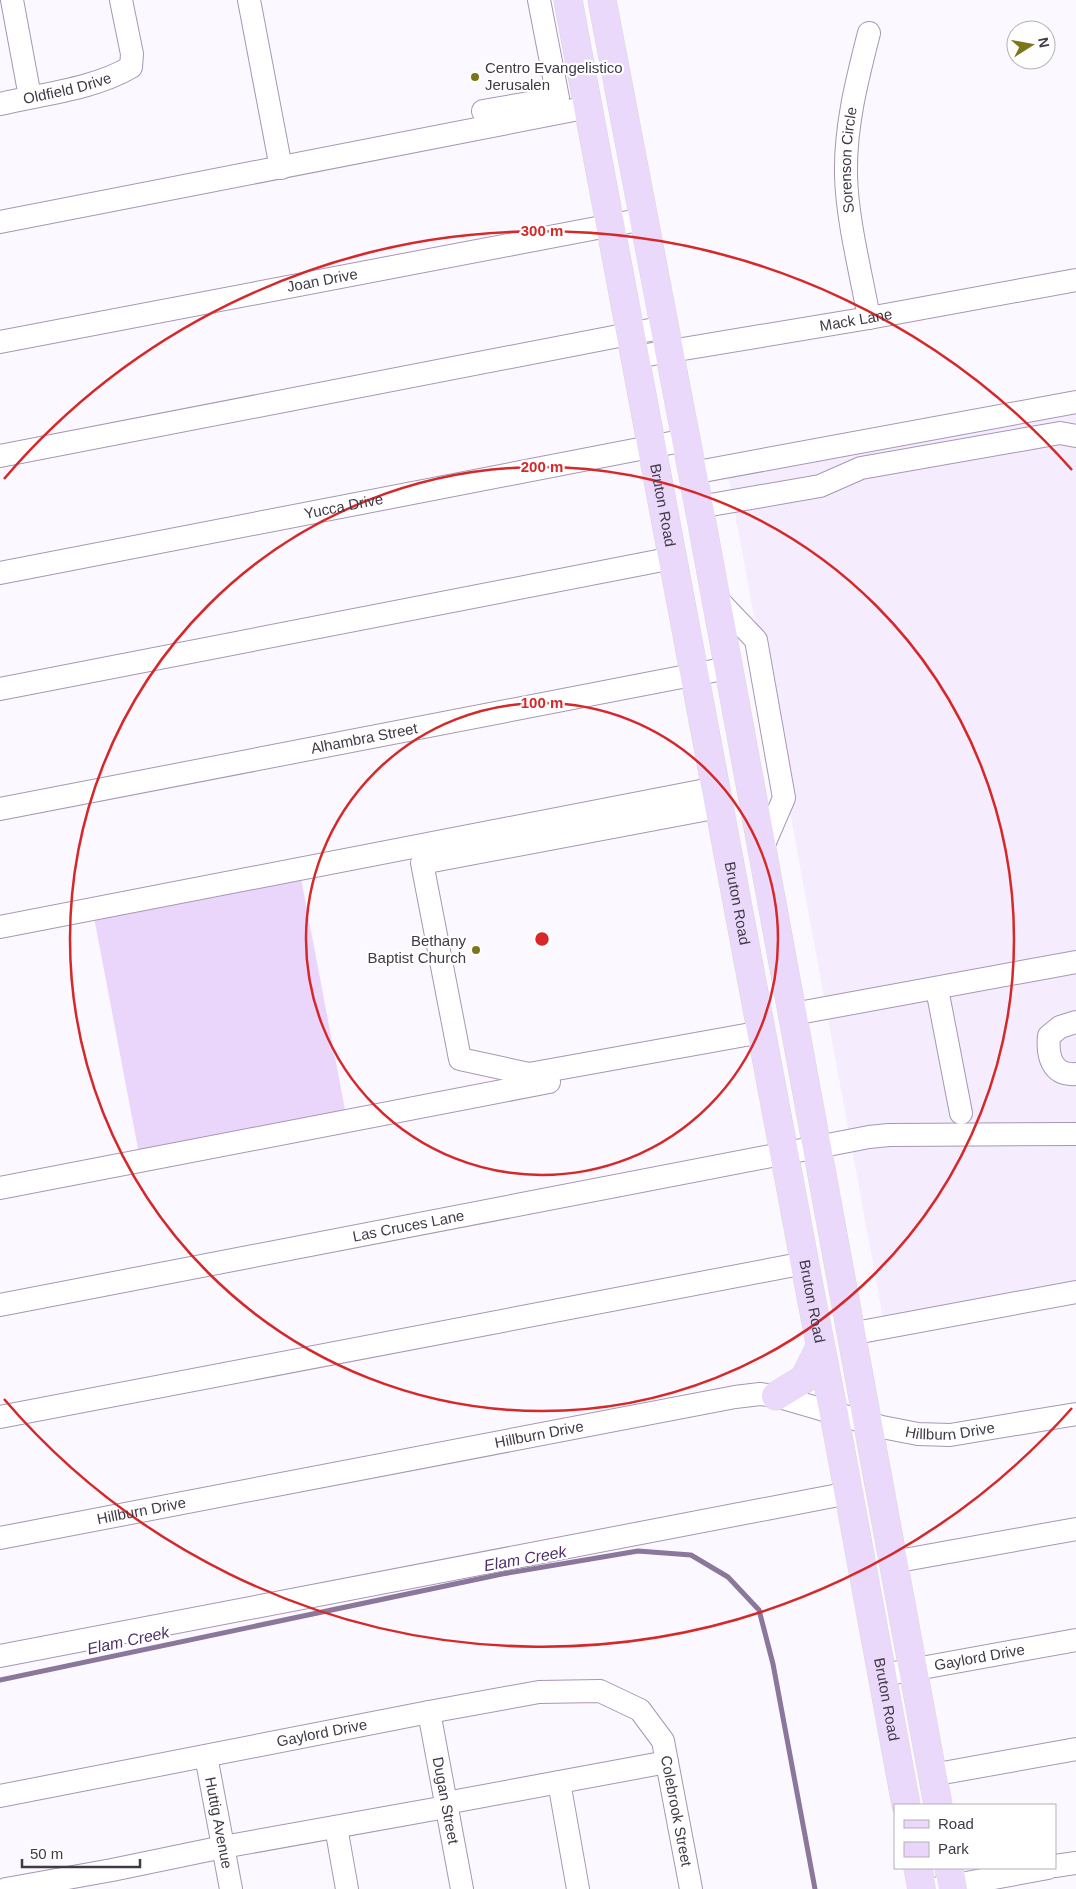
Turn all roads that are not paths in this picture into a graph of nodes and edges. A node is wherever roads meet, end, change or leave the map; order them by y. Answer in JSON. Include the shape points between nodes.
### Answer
{"nodes":[{"id":1,"x":12,"y":0,"type":"edge"},
{"id":2,"x":121,"y":0,"type":"edge"},
{"id":3,"x":249,"y":0,"type":"edge"},
{"id":4,"x":539,"y":0,"type":"edge"},
{"id":5,"x":568,"y":0,"type":"edge"},
{"id":6,"x":602,"y":0,"type":"edge"},
{"id":7,"x":869,"y":33,"type":"dead end"},
{"id":8,"x":30,"y":97,"type":"junction"},
{"id":9,"x":0,"y":104,"type":"edge"},
{"id":10,"x":588,"y":107,"type":"junction"},
{"id":11,"x":483,"y":111,"type":"dead end"},
{"id":12,"x":281,"y":168,"type":"junction"},
{"id":13,"x":644,"y":219,"type":"junction"},
{"id":14,"x":0,"y":222,"type":"edge"},
{"id":15,"x":610,"y":225,"type":"junction"},
{"id":16,"x":1076,"y":280,"type":"edge"},
{"id":17,"x":869,"y":318,"type":"junction"},
{"id":18,"x":667,"y":339,"type":"junction"},
{"id":19,"x":0,"y":342,"type":"edge"},
{"id":20,"x":633,"y":346,"type":"junction"},
{"id":21,"x":1076,"y":402,"type":"edge"},
{"id":22,"x":1076,"y":436,"type":"edge"},
{"id":23,"x":686,"y":440,"type":"junction"},
{"id":24,"x":652,"y":445,"type":"junction"},
{"id":25,"x":0,"y":456,"type":"edge"},
{"id":26,"x":692,"y":473,"type":"junction"},
{"id":27,"x":699,"y":507,"type":"junction"},
{"id":28,"x":673,"y":558,"type":"junction"},
{"id":29,"x":0,"y":573,"type":"edge"},
{"id":30,"x":715,"y":597,"type":"junction"},
{"id":31,"x":728,"y":668,"type":"junction"},
{"id":32,"x":695,"y":674,"type":"junction"},
{"id":33,"x":0,"y":689,"type":"edge"},
{"id":34,"x":718,"y":797,"type":"junction"},
{"id":35,"x":753,"y":802,"type":"junction"},
{"id":36,"x":0,"y":809,"type":"edge"},
{"id":37,"x":762,"y":849,"type":"junction"},
{"id":38,"x":0,"y":927,"type":"edge"},
{"id":39,"x":1076,"y":962,"type":"edge"},
{"id":40,"x":937,"y":988,"type":"junction"},
{"id":41,"x":792,"y":1014,"type":"junction"},
{"id":42,"x":1076,"y":1022,"type":"edge"},
{"id":43,"x":762,"y":1037,"type":"junction"},
{"id":44,"x":1076,"y":1074,"type":"edge"},
{"id":45,"x":961,"y":1113,"type":"junction"},
{"id":46,"x":944,"y":1134,"type":"junction"},
{"id":47,"x":982,"y":1134,"type":"junction"},
{"id":48,"x":1076,"y":1134,"type":"edge"},
{"id":49,"x":817,"y":1146,"type":"junction"},
{"id":50,"x":784,"y":1153,"type":"junction"},
{"id":51,"x":0,"y":1188,"type":"edge"},
{"id":52,"x":805,"y":1262,"type":"junction"},
{"id":53,"x":1076,"y":1292,"type":"edge"},
{"id":54,"x":0,"y":1305,"type":"edge"},
{"id":55,"x":850,"y":1334,"type":"junction"},
{"id":56,"x":820,"y":1347,"type":"junction"},
{"id":57,"x":776,"y":1396,"type":"junction"},
{"id":58,"x":834,"y":1414,"type":"junction"},
{"id":59,"x":1076,"y":1414,"type":"edge"},
{"id":60,"x":0,"y":1417,"type":"edge"},
{"id":61,"x":867,"y":1422,"type":"junction"},
{"id":62,"x":849,"y":1494,"type":"junction"},
{"id":63,"x":1076,"y":1529,"type":"edge"},
{"id":64,"x":0,"y":1538,"type":"edge"},
{"id":65,"x":893,"y":1562,"type":"junction"},
{"id":66,"x":1076,"y":1640,"type":"edge"},
{"id":67,"x":0,"y":1656,"type":"edge"},
{"id":68,"x":914,"y":1670,"type":"junction"},
{"id":69,"x":883,"y":1675,"type":"junction"},
{"id":70,"x":640,"y":1710,"type":"joint"},
{"id":71,"x":429,"y":1712,"type":"junction"},
{"id":72,"x":1076,"y":1749,"type":"edge"},
{"id":73,"x":206,"y":1756,"type":"junction"},
{"id":74,"x":668,"y":1762,"type":"junction"},
{"id":75,"x":932,"y":1774,"type":"junction"},
{"id":76,"x":559,"y":1782,"type":"junction"},
{"id":77,"x":0,"y":1796,"type":"edge"},
{"id":78,"x":906,"y":1804,"type":"edge"},
{"id":79,"x":938,"y":1804,"type":"edge"},
{"id":80,"x":446,"y":1805,"type":"junction"},
{"id":81,"x":336,"y":1826,"type":"junction"},
{"id":82,"x":224,"y":1847,"type":"junction"},
{"id":83,"x":1076,"y":1862,"type":"edge"},
{"id":84,"x":1056,"y":1866,"type":"edge"},
{"id":85,"x":918,"y":1869,"type":"edge"},
{"id":86,"x":1041,"y":1869,"type":"edge"},
{"id":87,"x":114,"y":1880,"type":"edge"},
{"id":88,"x":947,"y":1883,"type":"edge"},
{"id":89,"x":6,"y":1889,"type":"edge"},
{"id":90,"x":231,"y":1889,"type":"edge"},
{"id":91,"x":347,"y":1889,"type":"edge"},
{"id":92,"x":462,"y":1889,"type":"edge"},
{"id":93,"x":578,"y":1889,"type":"edge"},
{"id":94,"x":691,"y":1889,"type":"edge"},
{"id":95,"x":922,"y":1889,"type":"edge"}],
"edges":[{"from":1,"to":8,"type":"street"},
{"from":2,"to":8,"type":"street","name":"Oldfield Drive","via":[[132,54],[131,67],[118,75]]},
{"from":3,"to":12,"type":"street"},
{"from":4,"to":11,"type":"street","via":[[558,98]]},
{"from":5,"to":10,"type":"main road","name":"Bruton Road"},
{"from":6,"to":13,"type":"main road","name":"Bruton Road"},
{"from":7,"to":17,"type":"street","name":"Sorenson Circle","via":[[850,115],[846,176]]},
{"from":8,"to":9,"type":"street","name":"Oldfield Drive"},
{"from":10,"to":12,"type":"street"},
{"from":10,"to":15,"type":"main road","name":"Bruton Road"},
{"from":12,"to":14,"type":"street"},
{"from":13,"to":15,"type":"street","name":"Joan Drive"},
{"from":13,"to":18,"type":"main road","name":"Bruton Road"},
{"from":15,"to":19,"type":"street","name":"Joan Drive"},
{"from":15,"to":20,"type":"main road","name":"Bruton Road"},
{"from":16,"to":17,"type":"street","name":"Mack Lane"},
{"from":17,"to":18,"type":"street","name":"Mack Lane"},
{"from":18,"to":20,"type":"street","name":"Mack Lane"},
{"from":18,"to":23,"type":"main road","name":"Bruton Road"},
{"from":20,"to":24,"type":"main road","name":"Bruton Road"},
{"from":20,"to":25,"type":"street","name":"Mack Lane"},
{"from":21,"to":26,"type":"street"},
{"from":22,"to":27,"type":"street","via":[[1060,433],[861,468],[820,486]]},
{"from":23,"to":24,"type":"street","name":"Yucca Drive"},
{"from":23,"to":26,"type":"main road","name":"Bruton Road"},
{"from":24,"to":28,"type":"main road","name":"Bruton Road"},
{"from":24,"to":29,"type":"street","name":"Yucca Drive"},
{"from":26,"to":27,"type":"main road","name":"Bruton Road"},
{"from":27,"to":30,"type":"main road","name":"Bruton Road"},
{"from":28,"to":32,"type":"main road","name":"Bruton Road"},
{"from":28,"to":33,"type":"street"},
{"from":30,"to":31,"type":"main road","name":"Bruton Road"},
{"from":30,"to":37,"type":"street","via":[[756,640],[784,798]]},
{"from":31,"to":32,"type":"street","name":"Alhambra Street"},
{"from":31,"to":35,"type":"main road","name":"Bruton Road"},
{"from":32,"to":34,"type":"main road","name":"Bruton Road"},
{"from":32,"to":36,"type":"street","name":"Alhambra Street"},
{"from":34,"to":35,"type":"main road"},
{"from":34,"to":38,"type":"street"},
{"from":34,"to":43,"type":"main road","name":"Bruton Road"},
{"from":34,"to":43,"type":"street","via":[[422,863],[460,1059],[529,1074]]},
{"from":35,"to":37,"type":"main road","name":"Bruton Road"},
{"from":37,"to":41,"type":"main road","name":"Bruton Road"},
{"from":39,"to":40,"type":"street"},
{"from":40,"to":41,"type":"street"},
{"from":40,"to":45,"type":"street"},
{"from":41,"to":49,"type":"main road","name":"Bruton Road"},
{"from":42,"to":44,"type":"street","via":[[1060,1027],[1049,1036],[1048,1044],[1050,1060],[1055,1068]]},
{"from":43,"to":50,"type":"main road","name":"Bruton Road"},
{"from":43,"to":51,"type":"street"},
{"from":45,"to":46,"type":"street","via":[[956,1125]]},
{"from":45,"to":47,"type":"street","via":[[969,1125]]},
{"from":46,"to":47,"type":"street","name":"Las Cruces Lane"},
{"from":46,"to":49,"type":"street","name":"Las Cruces Lane","via":[[888,1135]]},
{"from":47,"to":48,"type":"street","name":"Las Cruces Lane"},
{"from":49,"to":50,"type":"street","name":"Las Cruces Lane"},
{"from":49,"to":55,"type":"main road","name":"Bruton Road"},
{"from":50,"to":52,"type":"main road","name":"Bruton Road"},
{"from":50,"to":54,"type":"street","name":"Las Cruces Lane"},
{"from":52,"to":56,"type":"main road","name":"Bruton Road"},
{"from":52,"to":60,"type":"street"},
{"from":53,"to":55,"type":"street"},
{"from":55,"to":61,"type":"main road","name":"Bruton Road"},
{"from":56,"to":57,"type":"main road","via":[[804,1379]]},
{"from":56,"to":58,"type":"main road","name":"Bruton Road"},
{"from":57,"to":58,"type":"street","name":"Hillburn Drive"},
{"from":57,"to":64,"type":"street","name":"Hillburn Drive","via":[[735,1397]]},
{"from":58,"to":61,"type":"street","name":"Hillburn Drive"},
{"from":58,"to":62,"type":"main road","name":"Bruton Road"},
{"from":59,"to":61,"type":"street","name":"Hillburn Drive","via":[[950,1434],[918,1434]]},
{"from":61,"to":65,"type":"main road","name":"Bruton Road"},
{"from":62,"to":67,"type":"street"},
{"from":62,"to":69,"type":"main road","name":"Bruton Road"},
{"from":63,"to":65,"type":"street"},
{"from":65,"to":68,"type":"main road","name":"Bruton Road"},
{"from":66,"to":68,"type":"street","name":"Gaylord Drive"},
{"from":68,"to":69,"type":"street","name":"Gaylord Drive"},
{"from":68,"to":75,"type":"main road","name":"Bruton Road"},
{"from":69,"to":78,"type":"main road","name":"Bruton Road"},
{"from":70,"to":71,"type":"street","name":"Gaylord Drive","via":[[600,1690],[539,1692]]},
{"from":70,"to":74,"type":"street","name":"Colebrook Street","via":[[664,1741]]},
{"from":71,"to":73,"type":"street","name":"Gaylord Drive"},
{"from":71,"to":80,"type":"street","name":"Dugan Street"},
{"from":72,"to":75,"type":"street"},
{"from":73,"to":77,"type":"street","name":"Gaylord Drive"},
{"from":73,"to":82,"type":"street","name":"Huttig Avenue"},
{"from":74,"to":76,"type":"street"},
{"from":74,"to":94,"type":"street","name":"Colebrook Street"},
{"from":75,"to":79,"type":"main road","name":"Bruton Road"},
{"from":76,"to":80,"type":"street"},
{"from":76,"to":93,"type":"street"},
{"from":80,"to":81,"type":"street"},
{"from":80,"to":92,"type":"street","name":"Dugan Street"},
{"from":81,"to":82,"type":"street"},
{"from":81,"to":91,"type":"street"},
{"from":82,"to":87,"type":"street"},
{"from":82,"to":90,"type":"street","name":"Huttig Avenue"},
{"from":83,"to":84,"type":"street"},
{"from":85,"to":95,"type":"main road"},
{"from":86,"to":88,"type":"street"},
{"from":87,"to":89,"type":"street"}]}
